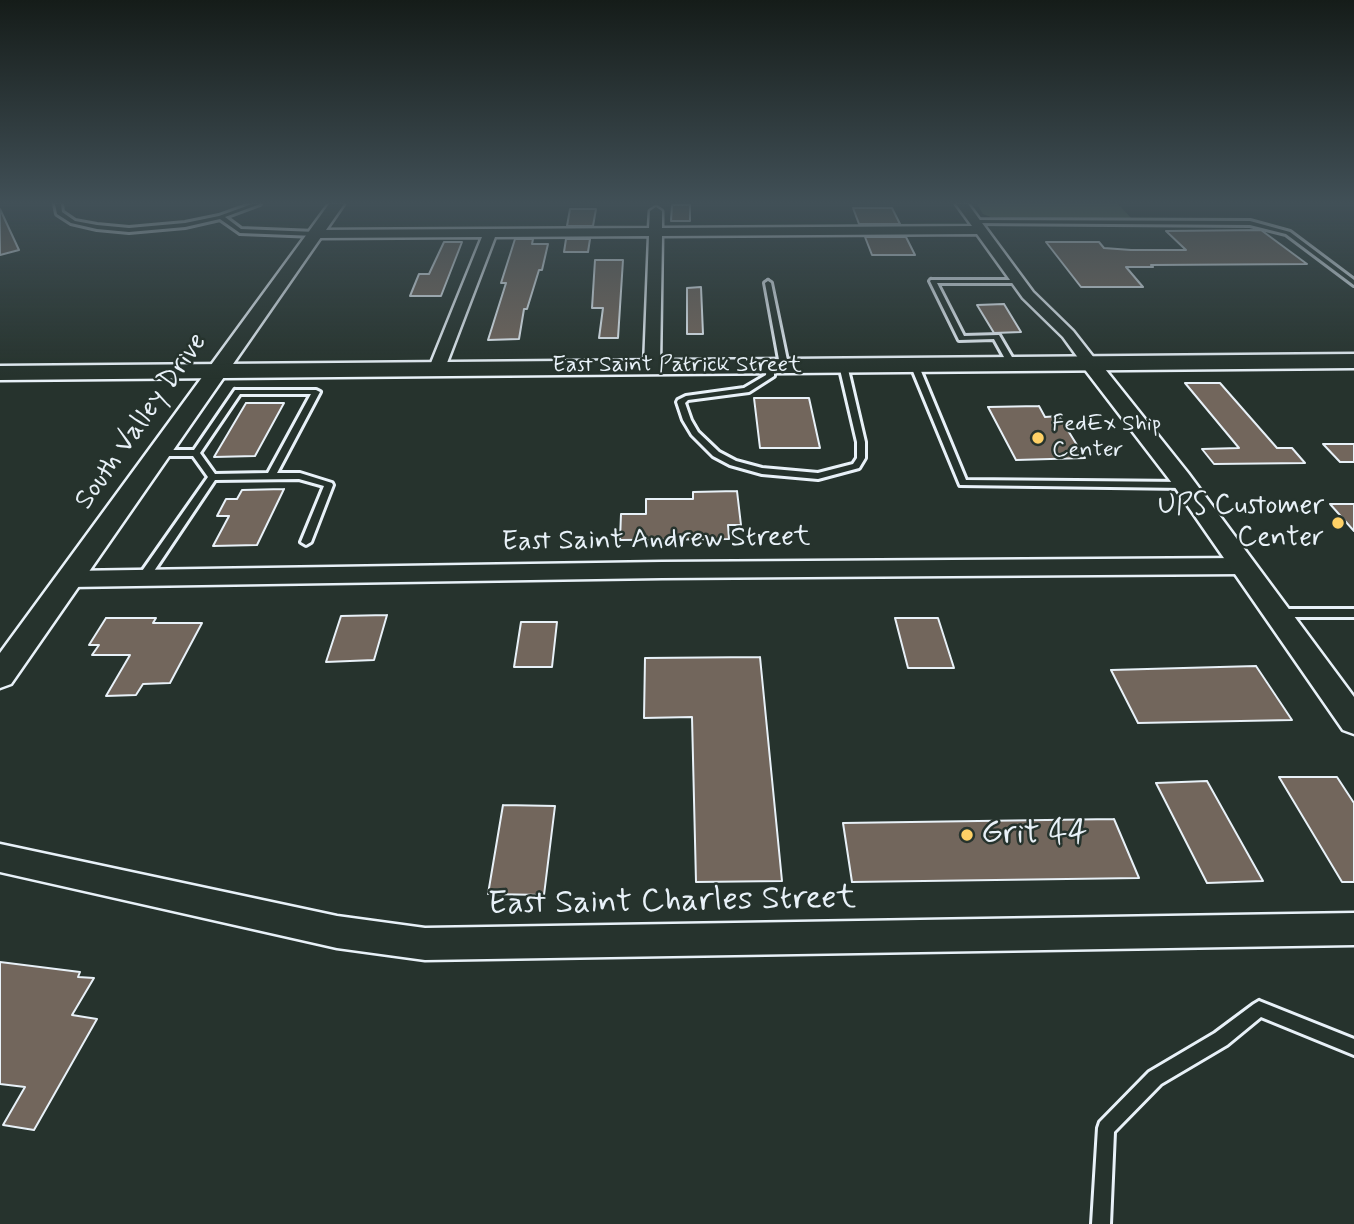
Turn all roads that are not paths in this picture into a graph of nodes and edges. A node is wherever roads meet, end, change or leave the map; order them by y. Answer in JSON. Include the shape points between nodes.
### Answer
{"nodes":[{"id":1,"x":296,"y":261,"type":"edge"},
{"id":2,"x":479,"y":261,"type":"edge"},
{"id":3,"x":655,"y":261,"type":"edge"},
{"id":4,"x":1004,"y":261,"type":"edge"},
{"id":5,"x":1325,"y":261,"type":"edge"},
{"id":6,"x":1018,"y":281,"type":"junction"},
{"id":7,"x":768,"y":283,"type":"dead end"},
{"id":8,"x":1354,"y":283,"type":"edge"},
{"id":9,"x":1354,"y":361,"type":"edge"},
{"id":10,"x":1090,"y":363,"type":"junction"},
{"id":11,"x":914,"y":364,"type":"junction"},
{"id":12,"x":1012,"y":364,"type":"junction"},
{"id":13,"x":777,"y":365,"type":"junction"},
{"id":14,"x":843,"y":365,"type":"junction"},
{"id":15,"x":652,"y":366,"type":"junction"},
{"id":16,"x":437,"y":368,"type":"junction"},
{"id":17,"x":216,"y":370,"type":"junction"},
{"id":18,"x":0,"y":373,"type":"edge"},
{"id":19,"x":158,"y":453,"type":"junction"},
{"id":20,"x":197,"y":453,"type":"junction"},
{"id":21,"x":271,"y":476,"type":"junction"},
{"id":22,"x":212,"y":477,"type":"junction"},
{"id":23,"x":1185,"y":485,"type":"junction"},
{"id":24,"x":306,"y":542,"type":"dead end"},
{"id":25,"x":1243,"y":566,"type":"junction"},
{"id":26,"x":144,"y":577,"type":"junction"},
{"id":27,"x":70,"y":579,"type":"junction"},
{"id":28,"x":1276,"y":613,"type":"junction"},
{"id":29,"x":1354,"y":613,"type":"edge"},
{"id":30,"x":0,"y":677,"type":"edge"},
{"id":31,"x":1354,"y":722,"type":"edge"},
{"id":32,"x":0,"y":858,"type":"edge"},
{"id":33,"x":1354,"y":929,"type":"edge"},
{"id":34,"x":1354,"y":1046,"type":"edge"},
{"id":35,"x":1101,"y":1224,"type":"edge"}],
"edges":[{"from":1,"to":17,"type":"street","name":"South Valley Drive"},
{"from":2,"to":16,"type":"street"},
{"from":3,"to":15,"type":"street"},
{"from":4,"to":6,"type":"street"},
{"from":5,"to":8,"type":"lane"},
{"from":6,"to":10,"type":"street"},
{"from":6,"to":12,"type":"lane","via":[[933,281],[962,338],[996,337]]},
{"from":7,"to":13,"type":"lane"},
{"from":9,"to":10,"type":"main road","name":"East Saint Patrick Street"},
{"from":10,"to":12,"type":"main road","name":"East Saint Patrick Street"},
{"from":10,"to":23,"type":"street"},
{"from":11,"to":12,"type":"main road","name":"East Saint Patrick Street"},
{"from":11,"to":14,"type":"main road","name":"East Saint Patrick Street"},
{"from":11,"to":23,"type":"lane","via":[[963,483]]},
{"from":13,"to":14,"type":"main road","name":"East Saint Patrick Street"},
{"from":13,"to":14,"type":"lane","via":[[770,376],[746,390],[686,398],[681,402],[687,420],[716,454],[733,463],[762,471],[818,476],[856,466],[861,457]]},
{"from":13,"to":15,"type":"main road","name":"East Saint Patrick Street"},
{"from":15,"to":16,"type":"main road","name":"East Saint Patrick Street"},
{"from":16,"to":17,"type":"main road","name":"East Saint Patrick Street"},
{"from":17,"to":18,"type":"main road","name":"East Saint Patrick Street"},
{"from":17,"to":19,"type":"street","name":"South Valley Drive"},
{"from":19,"to":20,"type":"lane"},
{"from":19,"to":27,"type":"street","name":"South Valley Drive"},
{"from":20,"to":21,"type":"lane","via":[[238,392],[316,392]]},
{"from":20,"to":22,"type":"lane"},
{"from":21,"to":22,"type":"lane"},
{"from":21,"to":24,"type":"lane","via":[[300,476],[329,485]]},
{"from":22,"to":26,"type":"lane"},
{"from":23,"to":25,"type":"street"},
{"from":25,"to":26,"type":"street","name":"East Saint Andrew Street"},
{"from":25,"to":28,"type":"street"},
{"from":26,"to":27,"type":"street","name":"East Saint Andrew Street"},
{"from":27,"to":30,"type":"street","name":"South Valley Drive"},
{"from":28,"to":29,"type":"lane"},
{"from":28,"to":31,"type":"street"},
{"from":32,"to":33,"type":"street","name":"East Saint Charles Street","via":[[337,932],[425,944]]},
{"from":34,"to":35,"type":"lane","via":[[1259,1009],[1221,1039],[1155,1078],[1106,1128]]}]}
